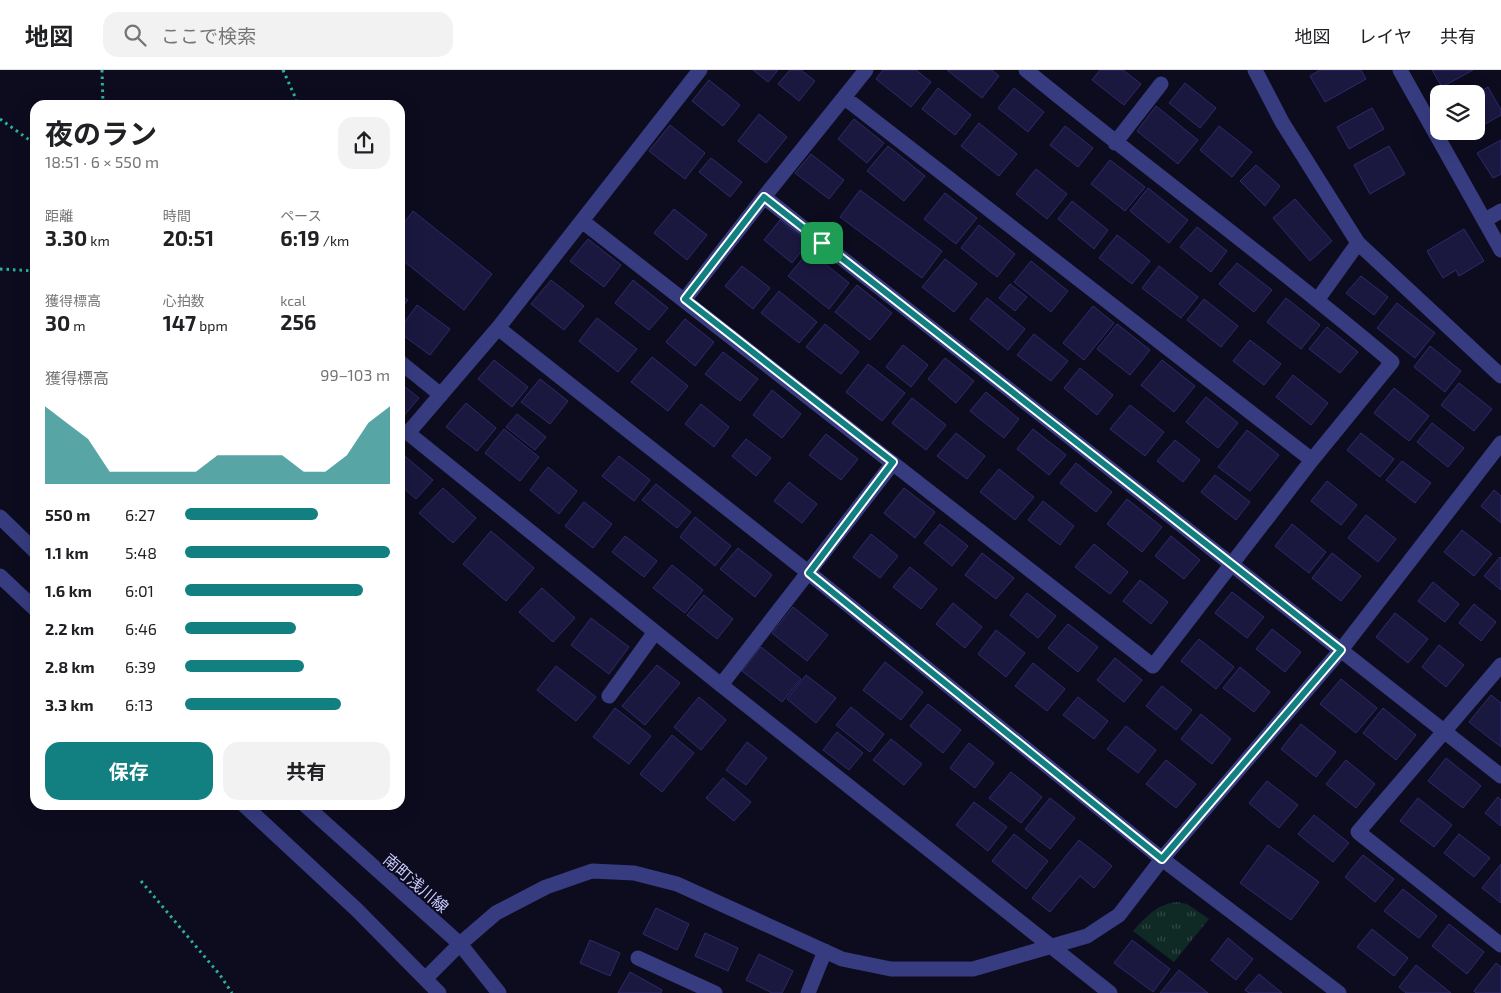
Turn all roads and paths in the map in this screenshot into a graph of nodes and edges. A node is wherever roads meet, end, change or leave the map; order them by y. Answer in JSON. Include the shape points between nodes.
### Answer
{"nodes":[{"id":1,"x":102,"y":70,"type":"edge"},
{"id":2,"x":283,"y":70,"type":"edge"},
{"id":3,"x":700,"y":70,"type":"edge"},
{"id":4,"x":866,"y":70,"type":"edge"},
{"id":5,"x":1026,"y":70,"type":"edge"},
{"id":6,"x":1255,"y":70,"type":"edge"},
{"id":7,"x":1400,"y":70,"type":"edge"},
{"id":8,"x":1161,"y":84,"type":"dead end"},
{"id":9,"x":845,"y":98,"type":"junction"},
{"id":10,"x":103,"y":100,"type":"edge"},
{"id":11,"x":296,"y":100,"type":"edge"},
{"id":12,"x":0,"y":119,"type":"edge"},
{"id":13,"x":30,"y":140,"type":"edge"},
{"id":14,"x":1115,"y":143,"type":"junction"},
{"id":15,"x":764,"y":197,"type":"junction"},
{"id":16,"x":1501,"y":211,"type":"edge"},
{"id":17,"x":1485,"y":220,"type":"junction"},
{"id":18,"x":582,"y":221,"type":"junction"},
{"id":19,"x":1358,"y":243,"type":"junction"},
{"id":20,"x":1501,"y":250,"type":"edge"},
{"id":21,"x":0,"y":269,"type":"edge"},
{"id":22,"x":30,"y":271,"type":"edge"},
{"id":23,"x":685,"y":299,"type":"junction"},
{"id":24,"x":1318,"y":299,"type":"junction"},
{"id":25,"x":498,"y":328,"type":"junction"},
{"id":26,"x":405,"y":366,"type":"edge"},
{"id":27,"x":1501,"y":376,"type":"edge"},
{"id":28,"x":441,"y":395,"type":"junction"},
{"id":29,"x":1501,"y":443,"type":"edge"},
{"id":30,"x":1312,"y":460,"type":"junction"},
{"id":31,"x":893,"y":462,"type":"junction"},
{"id":32,"x":0,"y":517,"type":"edge"},
{"id":33,"x":30,"y":546,"type":"edge"},
{"id":34,"x":1233,"y":564,"type":"junction"},
{"id":35,"x":809,"y":573,"type":"junction"},
{"id":36,"x":0,"y":576,"type":"edge"},
{"id":37,"x":30,"y":604,"type":"edge"},
{"id":38,"x":655,"y":632,"type":"junction"},
{"id":39,"x":1341,"y":650,"type":"junction"},
{"id":40,"x":1501,"y":665,"type":"edge"},
{"id":41,"x":722,"y":685,"type":"junction"},
{"id":42,"x":609,"y":696,"type":"dead end"},
{"id":43,"x":1445,"y":732,"type":"junction"},
{"id":44,"x":1501,"y":776,"type":"edge"},
{"id":45,"x":250,"y":810,"type":"edge"},
{"id":46,"x":311,"y":810,"type":"edge"},
{"id":47,"x":1162,"y":859,"type":"junction"},
{"id":48,"x":141,"y":881,"type":"dead end"},
{"id":49,"x":460,"y":944,"type":"junction"},
{"id":50,"x":1501,"y":945,"type":"edge"},
{"id":51,"x":1053,"y":947,"type":"junction"},
{"id":52,"x":825,"y":951,"type":"junction"},
{"id":53,"x":638,"y":958,"type":"dead end"},
{"id":54,"x":426,"y":978,"type":"junction"},
{"id":55,"x":232,"y":993,"type":"edge"},
{"id":56,"x":439,"y":993,"type":"edge"},
{"id":57,"x":498,"y":993,"type":"edge"},
{"id":58,"x":715,"y":993,"type":"edge"},
{"id":59,"x":808,"y":993,"type":"edge"},
{"id":60,"x":1110,"y":993,"type":"edge"},
{"id":61,"x":1339,"y":993,"type":"edge"}],
"edges":[{"from":1,"to":10,"type":"path"},
{"from":2,"to":11,"type":"path"},
{"from":3,"to":18,"type":"street"},
{"from":4,"to":9,"type":"street"},
{"from":5,"to":14,"type":"street"},
{"from":6,"to":19,"type":"street","via":[[1282,122]]},
{"from":7,"to":17,"type":"street"},
{"from":8,"to":14,"type":"street"},
{"from":9,"to":15,"type":"street"},
{"from":9,"to":30,"type":"street"},
{"from":12,"to":13,"type":"path"},
{"from":14,"to":24,"type":"street"},
{"from":15,"to":23,"type":"street"},
{"from":15,"to":34,"type":"street"},
{"from":16,"to":17,"type":"street"},
{"from":17,"to":20,"type":"street"},
{"from":18,"to":23,"type":"street"},
{"from":18,"to":25,"type":"street"},
{"from":19,"to":24,"type":"street"},
{"from":19,"to":27,"type":"street"},
{"from":21,"to":22,"type":"path"},
{"from":23,"to":31,"type":"street"},
{"from":24,"to":30,"type":"street","via":[[1392,362]]},
{"from":25,"to":28,"type":"street"},
{"from":25,"to":35,"type":"street"},
{"from":26,"to":28,"type":"street"},
{"from":28,"to":38,"type":"street","via":[[408,433]]},
{"from":29,"to":39,"type":"street"},
{"from":30,"to":34,"type":"street"},
{"from":31,"to":34,"type":"street","via":[[1153,666]]},
{"from":31,"to":35,"type":"street"},
{"from":32,"to":33,"type":"street"},
{"from":34,"to":39,"type":"street"},
{"from":35,"to":41,"type":"street"},
{"from":35,"to":47,"type":"street"},
{"from":36,"to":37,"type":"street"},
{"from":38,"to":41,"type":"street"},
{"from":38,"to":42,"type":"street"},
{"from":39,"to":43,"type":"street"},
{"from":39,"to":47,"type":"street"},
{"from":40,"to":43,"type":"street"},
{"from":41,"to":51,"type":"street"},
{"from":43,"to":44,"type":"street"},
{"from":43,"to":50,"type":"street","via":[[1358,832]]},
{"from":45,"to":54,"type":"street"},
{"from":46,"to":49,"type":"street","name":"南町浅川線"},
{"from":47,"to":51,"type":"street","via":[[1119,915],[1088,936]]},
{"from":47,"to":61,"type":"street"},
{"from":48,"to":55,"type":"path"},
{"from":49,"to":52,"type":"street","via":[[496,913],[546,887],[592,871],[634,873],[677,884]]},
{"from":49,"to":54,"type":"street"},
{"from":49,"to":57,"type":"street","name":"南町浅川線"},
{"from":51,"to":52,"type":"street","via":[[973,969],[891,969],[842,959]]},
{"from":51,"to":60,"type":"street"},
{"from":52,"to":59,"type":"street"},
{"from":53,"to":58,"type":"street"},
{"from":54,"to":56,"type":"street"}]}
